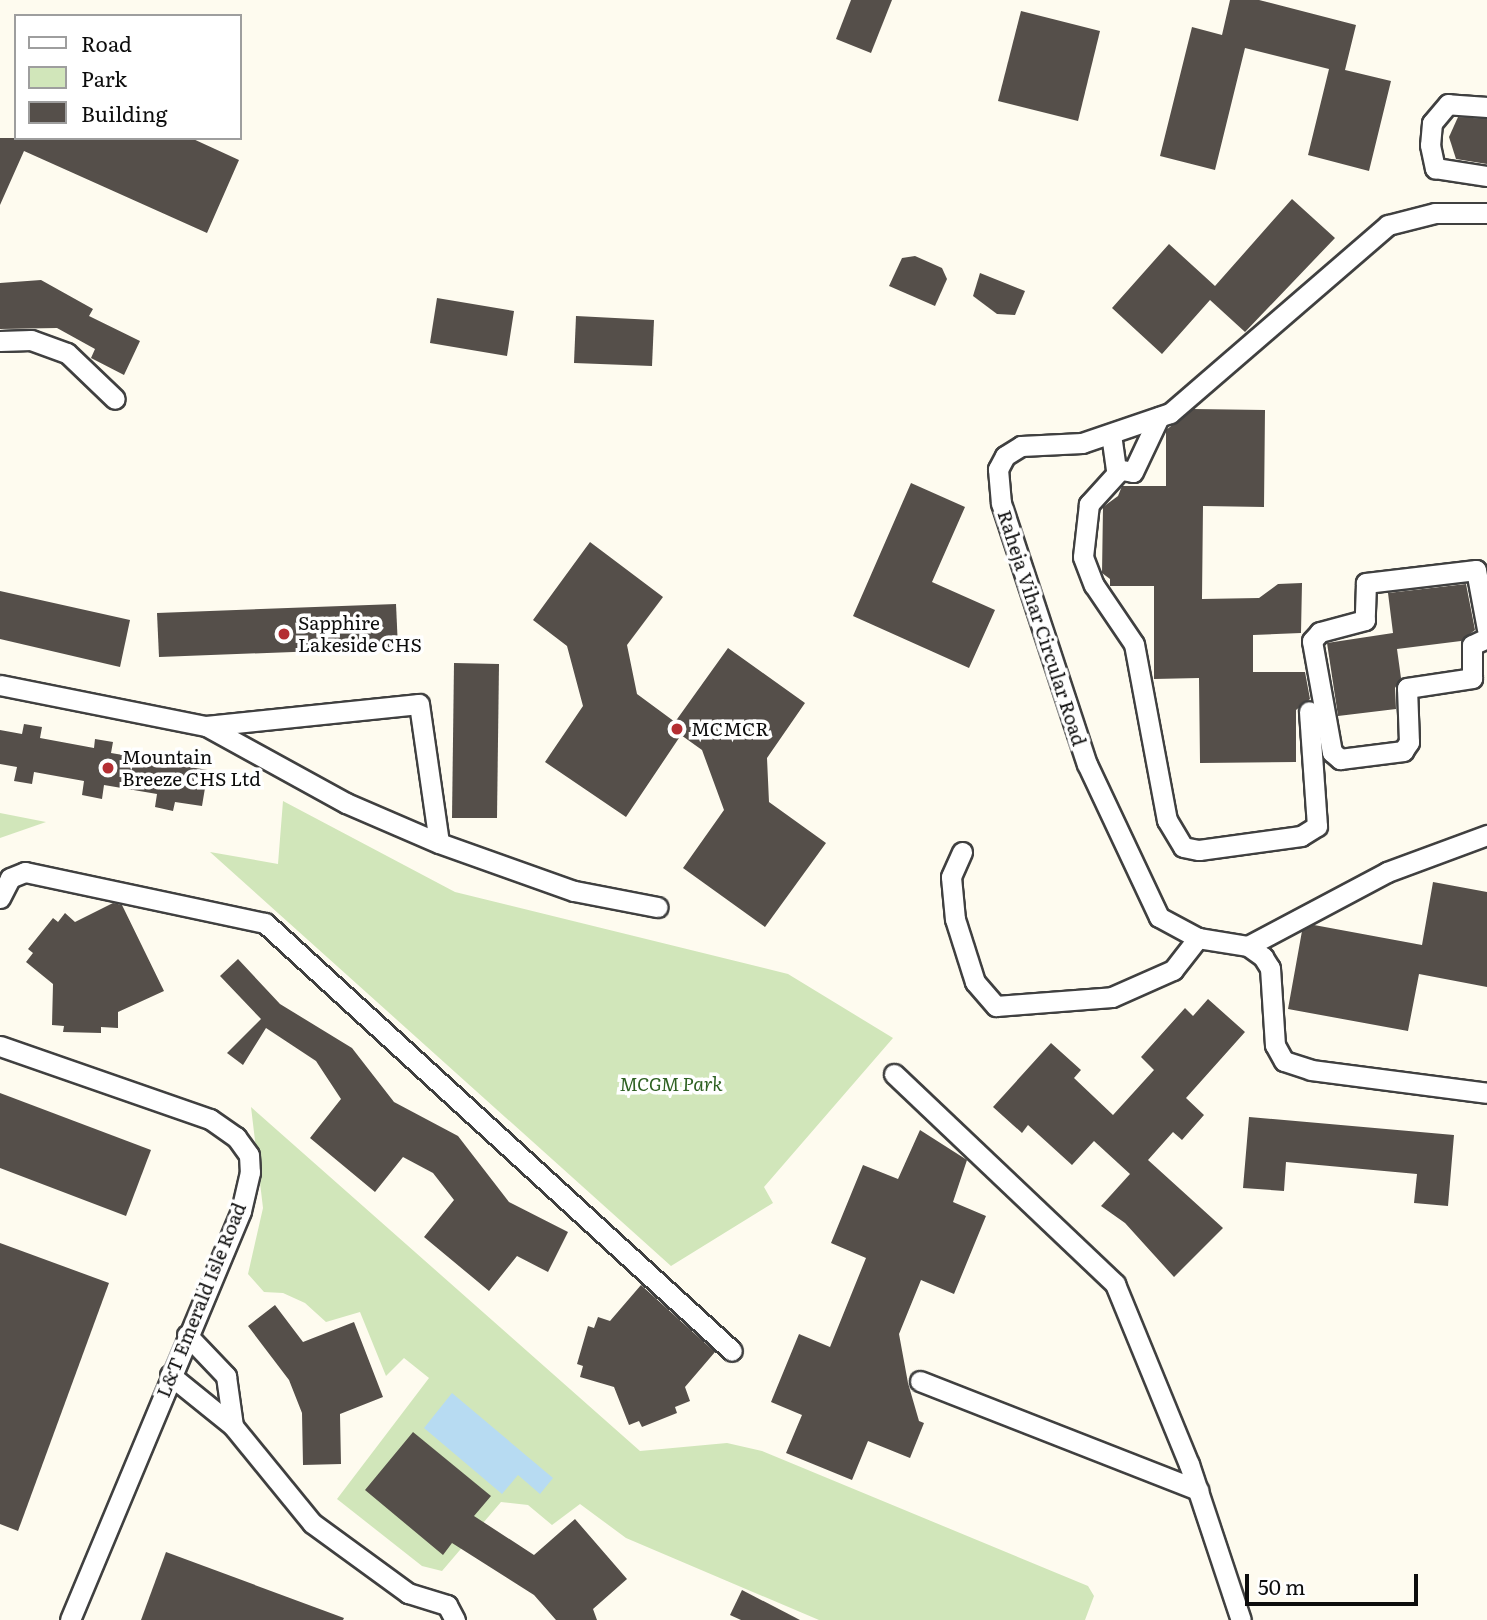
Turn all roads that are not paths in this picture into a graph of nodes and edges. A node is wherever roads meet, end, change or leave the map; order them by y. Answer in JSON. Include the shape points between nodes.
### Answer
{"nodes":[{"id":1,"x":1487,"y":107,"type":"edge"},
{"id":2,"x":1487,"y":176,"type":"edge"},
{"id":3,"x":1487,"y":213,"type":"edge"},
{"id":4,"x":0,"y":341,"type":"edge"},
{"id":5,"x":115,"y":399,"type":"dead end"},
{"id":6,"x":1159,"y":417,"type":"junction"},
{"id":7,"x":1111,"y":434,"type":"junction"},
{"id":8,"x":1119,"y":471,"type":"junction"},
{"id":9,"x":1485,"y":596,"type":"edge"},
{"id":10,"x":1487,"y":629,"type":"edge"},
{"id":11,"x":1487,"y":638,"type":"edge"},
{"id":12,"x":0,"y":685,"type":"edge"},
{"id":13,"x":1309,"y":711,"type":"dead end"},
{"id":14,"x":206,"y":726,"type":"junction"},
{"id":15,"x":1487,"y":835,"type":"edge"},
{"id":16,"x":439,"y":843,"type":"junction"},
{"id":17,"x":962,"y":852,"type":"dead end"},
{"id":18,"x":0,"y":898,"type":"edge"},
{"id":19,"x":657,"y":907,"type":"dead end"},
{"id":20,"x":1198,"y":938,"type":"junction"},
{"id":21,"x":1248,"y":946,"type":"junction"},
{"id":22,"x":0,"y":1046,"type":"edge"},
{"id":23,"x":894,"y":1074,"type":"dead end"},
{"id":24,"x":1487,"y":1093,"type":"edge"},
{"id":25,"x":187,"y":1335,"type":"junction"},
{"id":26,"x":732,"y":1351,"type":"dead end"},
{"id":27,"x":170,"y":1375,"type":"junction"},
{"id":28,"x":920,"y":1381,"type":"dead end"},
{"id":29,"x":233,"y":1426,"type":"junction"},
{"id":30,"x":1198,"y":1490,"type":"junction"},
{"id":31,"x":70,"y":1620,"type":"edge"},
{"id":32,"x":455,"y":1620,"type":"edge"},
{"id":33,"x":1241,"y":1620,"type":"edge"}],
"edges":[{"from":1,"to":2,"type":"street","via":[[1448,104],[1432,123],[1430,145],[1435,168]]},
{"from":3,"to":6,"type":"street","name":"Raheja Vihar Circular Road","via":[[1435,214],[1388,225],[1170,413]]},
{"from":4,"to":5,"type":"street","via":[[31,340],[67,353]]},
{"from":6,"to":7,"type":"street","name":"Raheja Vihar Circular Road"},
{"from":6,"to":8,"type":"street","via":[[1136,469]]},
{"from":7,"to":8,"type":"street"},
{"from":7,"to":20,"type":"street","name":"Raheja Vihar Circular Road","via":[[1082,443],[1021,446],[1005,456],[998,469],[1001,503],[1056,678],[1121,843],[1159,916]]},
{"from":8,"to":13,"type":"street","via":[[1089,504],[1083,557],[1094,585],[1135,643],[1167,820],[1184,847],[1301,836],[1317,826]]},
{"from":9,"to":10,"type":"street"},
{"from":9,"to":11,"type":"street","via":[[1476,570],[1372,580],[1363,589],[1365,620],[1314,634],[1332,752],[1340,759],[1403,751],[1409,742],[1407,688],[1472,678],[1472,645]]},
{"from":12,"to":14,"type":"street"},
{"from":14,"to":16,"type":"street","via":[[346,803]]},
{"from":14,"to":16,"type":"street","via":[[419,704]]},
{"from":15,"to":21,"type":"street","via":[[1387,872]]},
{"from":16,"to":19,"type":"street","via":[[574,891]]},
{"from":17,"to":20,"type":"street","via":[[951,877],[956,919],[975,982],[996,1006],[1112,997],[1173,970]]},
{"from":18,"to":26,"type":"street","via":[[10,877],[25,872],[265,923]]},
{"from":20,"to":21,"type":"street","name":"Raheja Vihar Circular Road"},
{"from":21,"to":24,"type":"street","via":[[1270,968],[1275,1045],[1284,1061],[1311,1070]]},
{"from":22,"to":25,"type":"street","name":"L&T Emerald Isle Road","via":[[210,1119],[236,1137],[249,1155],[241,1211]]},
{"from":23,"to":30,"type":"street","via":[[1115,1284]]},
{"from":25,"to":27,"type":"street","name":"L&T Emerald Isle Road"},
{"from":25,"to":29,"type":"street","via":[[226,1376]]},
{"from":27,"to":29,"type":"street"},
{"from":27,"to":31,"type":"street","name":"L&T Emerald Isle Road"},
{"from":28,"to":30,"type":"street"},
{"from":29,"to":32,"type":"street","via":[[312,1523],[408,1593],[447,1605]]},
{"from":30,"to":33,"type":"street"}]}
